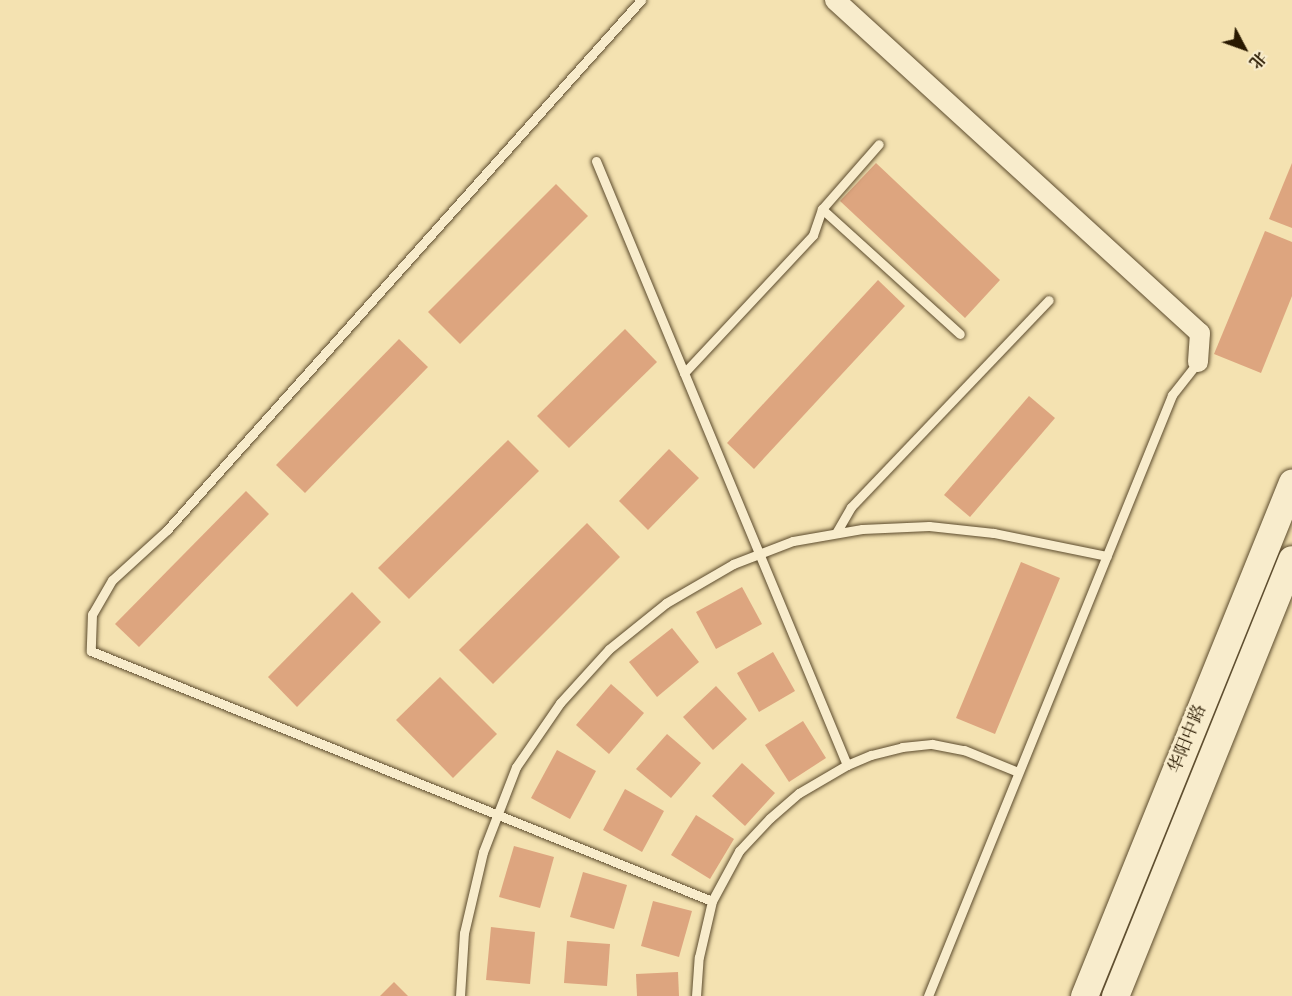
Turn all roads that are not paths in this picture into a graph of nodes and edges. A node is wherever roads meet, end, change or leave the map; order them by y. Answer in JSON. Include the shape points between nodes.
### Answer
{"nodes":[{"id":1,"x":641,"y":0,"type":"edge"},
{"id":2,"x":835,"y":0,"type":"edge"},
{"id":3,"x":879,"y":144,"type":"dead end"},
{"id":4,"x":596,"y":161,"type":"dead end"},
{"id":5,"x":822,"y":209,"type":"junction"},
{"id":6,"x":1049,"y":300,"type":"dead end"},
{"id":7,"x":960,"y":334,"type":"dead end"},
{"id":8,"x":1198,"y":362,"type":"joint"},
{"id":9,"x":684,"y":373,"type":"junction"},
{"id":10,"x":1292,"y":482,"type":"edge"},
{"id":11,"x":836,"y":533,"type":"junction"},
{"id":12,"x":759,"y":554,"type":"junction"},
{"id":13,"x":1107,"y":556,"type":"junction"},
{"id":14,"x":1292,"y":559,"type":"edge"},
{"id":15,"x":847,"y":765,"type":"junction"},
{"id":16,"x":1018,"y":772,"type":"junction"},
{"id":17,"x":497,"y":815,"type":"junction"},
{"id":18,"x":712,"y":901,"type":"junction"},
{"id":19,"x":460,"y":996,"type":"edge"},
{"id":20,"x":696,"y":996,"type":"edge"},
{"id":21,"x":928,"y":996,"type":"edge"},
{"id":22,"x":1084,"y":996,"type":"edge"},
{"id":23,"x":1115,"y":996,"type":"edge"}],
"edges":[{"from":1,"to":17,"type":"lane","via":[[167,530],[112,580],[92,614],[91,651]]},
{"from":2,"to":8,"type":"street","via":[[1200,333]]},
{"from":3,"to":5,"type":"lane"},
{"from":4,"to":9,"type":"lane"},
{"from":5,"to":7,"type":"lane"},
{"from":5,"to":9,"type":"lane","via":[[813,236]]},
{"from":6,"to":11,"type":"lane","via":[[851,507]]},
{"from":8,"to":13,"type":"lane","via":[[1172,395]]},
{"from":9,"to":12,"type":"lane"},
{"from":10,"to":22,"type":"main road","name":"华阳中路"},
{"from":11,"to":12,"type":"lane","via":[[793,541]]},
{"from":11,"to":13,"type":"lane","via":[[928,526],[994,533]]},
{"from":12,"to":15,"type":"lane"},
{"from":12,"to":17,"type":"lane","via":[[733,564],[666,603],[609,649],[560,703],[516,766]]},
{"from":13,"to":16,"type":"lane"},
{"from":14,"to":23,"type":"main road","name":"华阳中路"},
{"from":15,"to":16,"type":"lane","via":[[902,747],[932,744],[964,750]]},
{"from":15,"to":18,"type":"lane","via":[[799,793],[770,818],[740,851]]},
{"from":16,"to":21,"type":"lane"},
{"from":17,"to":18,"type":"lane"},
{"from":17,"to":19,"type":"lane","via":[[483,852],[464,933]]},
{"from":18,"to":20,"type":"lane","via":[[699,957]]}]}
